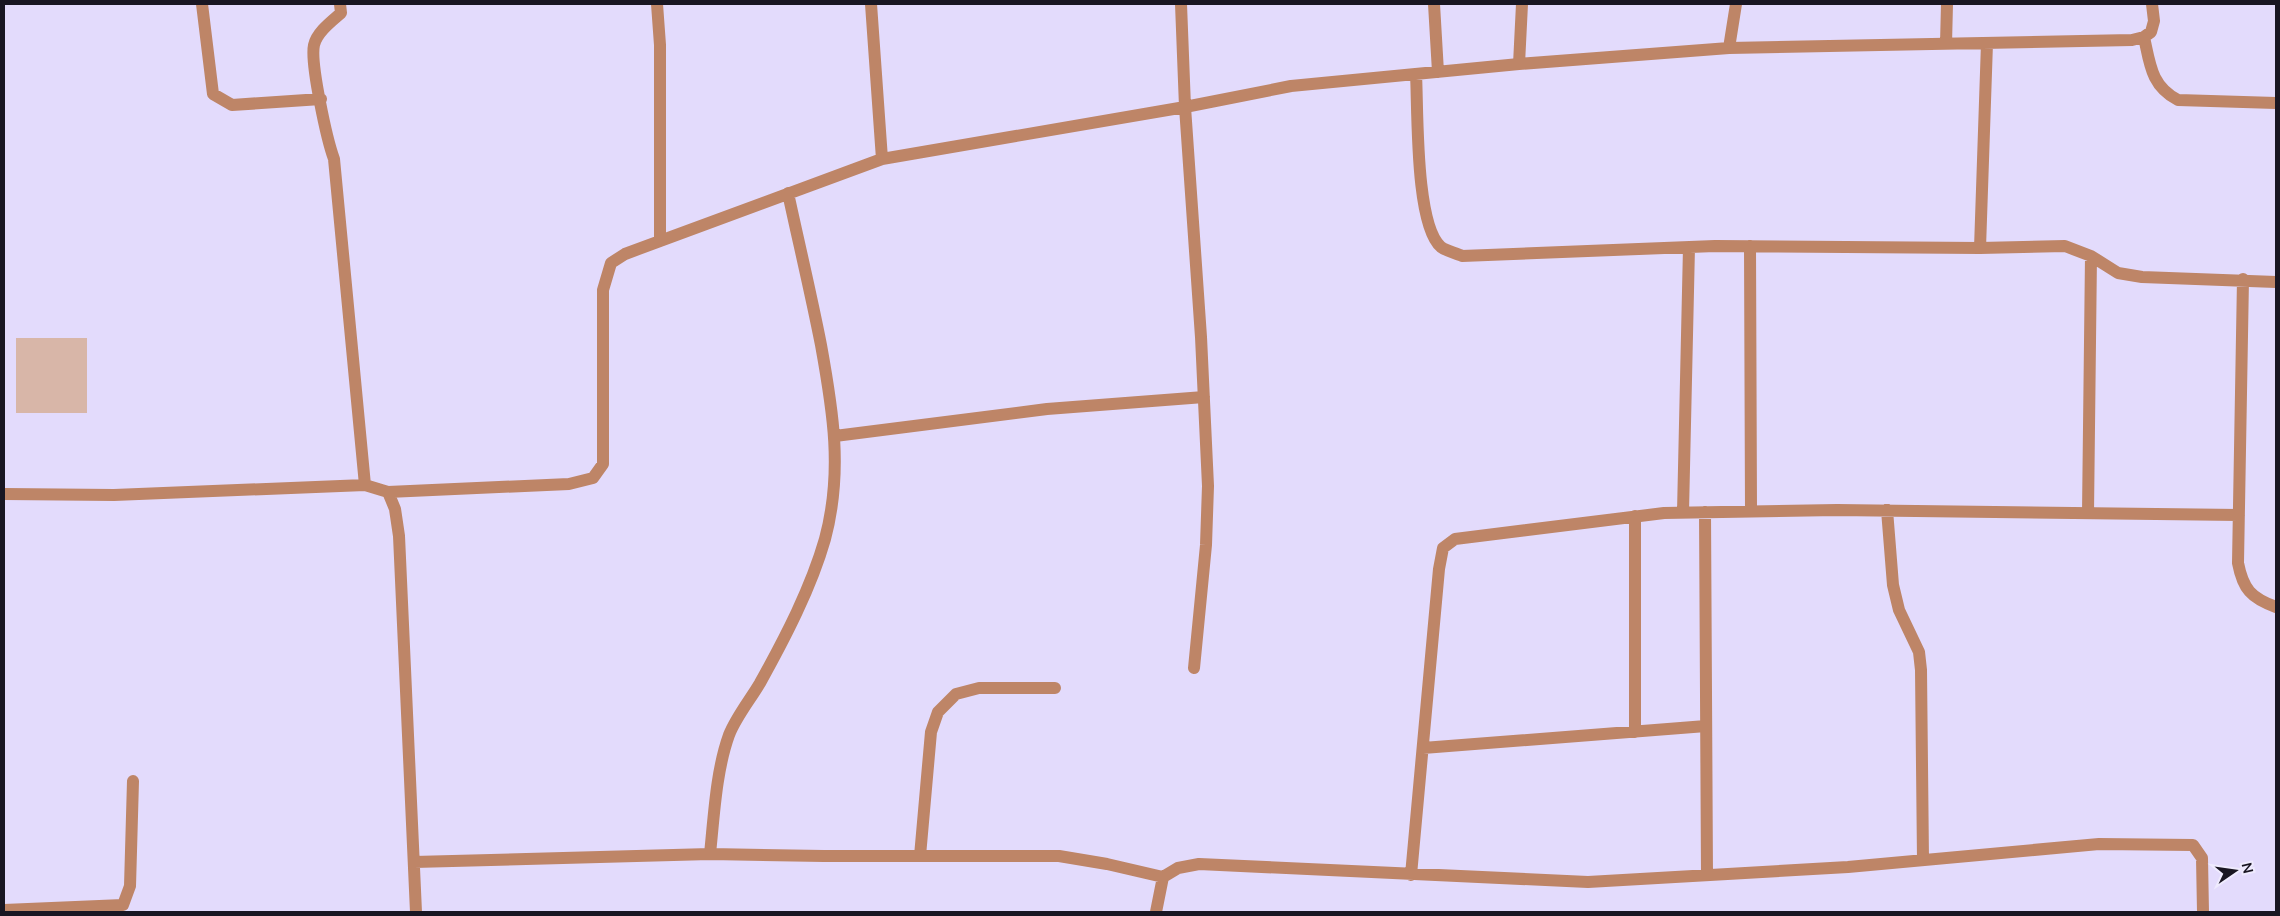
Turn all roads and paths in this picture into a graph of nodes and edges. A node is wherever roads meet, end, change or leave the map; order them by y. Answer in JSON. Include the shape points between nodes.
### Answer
{"nodes":[{"id":1,"x":202,"y":4,"type":"edge"},
{"id":2,"x":340,"y":4,"type":"edge"},
{"id":3,"x":657,"y":4,"type":"edge"},
{"id":4,"x":871,"y":4,"type":"edge"},
{"id":5,"x":1182,"y":4,"type":"edge"},
{"id":6,"x":1434,"y":4,"type":"edge"},
{"id":7,"x":1522,"y":4,"type":"edge"},
{"id":8,"x":1736,"y":4,"type":"edge"},
{"id":9,"x":1947,"y":4,"type":"edge"},
{"id":10,"x":2152,"y":4,"type":"edge"},
{"id":11,"x":2144,"y":37,"type":"junction"},
{"id":12,"x":1946,"y":44,"type":"junction"},
{"id":13,"x":1987,"y":44,"type":"junction"},
{"id":14,"x":1729,"y":48,"type":"junction"},
{"id":15,"x":1520,"y":64,"type":"junction"},
{"id":16,"x":1438,"y":72,"type":"junction"},
{"id":17,"x":1416,"y":74,"type":"junction"},
{"id":18,"x":321,"y":99,"type":"junction"},
{"id":19,"x":2276,"y":103,"type":"edge"},
{"id":20,"x":1185,"y":107,"type":"junction"},
{"id":21,"x":882,"y":159,"type":"junction"},
{"id":22,"x":788,"y":194,"type":"junction"},
{"id":23,"x":660,"y":241,"type":"junction"},
{"id":24,"x":1750,"y":246,"type":"junction"},
{"id":25,"x":1689,"y":247,"type":"junction"},
{"id":26,"x":1980,"y":248,"type":"junction"},
{"id":27,"x":2091,"y":256,"type":"junction"},
{"id":28,"x":2243,"y":280,"type":"junction"},
{"id":29,"x":2276,"y":282,"type":"edge"},
{"id":30,"x":1204,"y":397,"type":"junction"},
{"id":31,"x":835,"y":436,"type":"junction"},
{"id":32,"x":364,"y":485,"type":"junction"},
{"id":33,"x":388,"y":492,"type":"junction"},
{"id":34,"x":4,"y":494,"type":"edge"},
{"id":35,"x":1887,"y":510,"type":"junction"},
{"id":36,"x":1751,"y":511,"type":"junction"},
{"id":37,"x":1683,"y":512,"type":"junction"},
{"id":38,"x":1705,"y":512,"type":"junction"},
{"id":39,"x":2088,"y":513,"type":"junction"},
{"id":40,"x":1635,"y":516,"type":"junction"},
{"id":41,"x":2239,"y":516,"type":"junction"},
{"id":42,"x":2276,"y":607,"type":"edge"},
{"id":43,"x":1194,"y":668,"type":"dead end"},
{"id":44,"x":1055,"y":688,"type":"dead end"},
{"id":45,"x":1706,"y":726,"type":"junction"},
{"id":46,"x":1635,"y":732,"type":"junction"},
{"id":47,"x":1423,"y":748,"type":"junction"},
{"id":48,"x":133,"y":781,"type":"dead end"},
{"id":49,"x":710,"y":854,"type":"junction"},
{"id":50,"x":920,"y":856,"type":"junction"},
{"id":51,"x":1923,"y":860,"type":"junction"},
{"id":52,"x":414,"y":862,"type":"junction"},
{"id":53,"x":1411,"y":875,"type":"junction"},
{"id":54,"x":1707,"y":875,"type":"junction"},
{"id":55,"x":1163,"y":877,"type":"junction"},
{"id":56,"x":106,"y":909,"type":"edge"},
{"id":57,"x":4,"y":910,"type":"edge"},
{"id":58,"x":416,"y":912,"type":"edge"},
{"id":59,"x":1156,"y":912,"type":"edge"},
{"id":60,"x":2203,"y":912,"type":"edge"}],
"edges":[{"from":1,"to":18,"type":"street","via":[[212,94],[232,105]]},
{"from":2,"to":18,"type":"street","via":[[341,12],[314,44]]},
{"from":3,"to":23,"type":"street"},
{"from":4,"to":21,"type":"street"},
{"from":5,"to":20,"type":"street"},
{"from":6,"to":16,"type":"street"},
{"from":7,"to":15,"type":"street"},
{"from":8,"to":14,"type":"street"},
{"from":9,"to":12,"type":"street"},
{"from":10,"to":11,"type":"street","via":[[2154,21],[2151,32]]},
{"from":11,"to":13,"type":"street"},
{"from":11,"to":19,"type":"street","via":[[2151,68],[2166,94],[2178,100]]},
{"from":12,"to":13,"type":"street"},
{"from":12,"to":14,"type":"street"},
{"from":13,"to":26,"type":"street"},
{"from":14,"to":15,"type":"street"},
{"from":15,"to":16,"type":"street"},
{"from":16,"to":17,"type":"street"},
{"from":17,"to":20,"type":"street","via":[[1292,86]]},
{"from":17,"to":25,"type":"street","via":[[1422,201],[1431,233],[1441,247],[1462,256],[1495,256]]},
{"from":18,"to":32,"type":"street","via":[[334,159]]},
{"from":20,"to":21,"type":"street"},
{"from":20,"to":30,"type":"street"},
{"from":21,"to":22,"type":"street"},
{"from":22,"to":23,"type":"street"},
{"from":22,"to":31,"type":"street","via":[[812,297]]},
{"from":23,"to":33,"type":"street","via":[[611,263],[603,290],[603,464],[593,478],[570,484]]},
{"from":24,"to":25,"type":"street"},
{"from":24,"to":26,"type":"street"},
{"from":24,"to":36,"type":"street"},
{"from":25,"to":37,"type":"street"},
{"from":26,"to":27,"type":"street","via":[[2065,246]]},
{"from":27,"to":28,"type":"street","via":[[2118,273],[2142,278]]},
{"from":27,"to":39,"type":"street"},
{"from":28,"to":29,"type":"street"},
{"from":28,"to":41,"type":"street"},
{"from":30,"to":31,"type":"street","via":[[1047,409]]},
{"from":30,"to":43,"type":"street","via":[[1208,486],[1206,545]]},
{"from":31,"to":49,"type":"street","via":[[832,505],[825,539],[805,594],[729,734],[718,781]]},
{"from":32,"to":33,"type":"street"},
{"from":32,"to":34,"type":"street","via":[[114,495]]},
{"from":33,"to":52,"type":"street","via":[[395,509],[399,536]]},
{"from":35,"to":36,"type":"street"},
{"from":35,"to":39,"type":"street"},
{"from":35,"to":51,"type":"street","via":[[1898,610],[1919,652],[1921,670]]},
{"from":36,"to":38,"type":"street"},
{"from":37,"to":38,"type":"street"},
{"from":37,"to":40,"type":"street"},
{"from":38,"to":45,"type":"street"},
{"from":39,"to":41,"type":"street"},
{"from":40,"to":46,"type":"street"},
{"from":40,"to":47,"type":"street","via":[[1469,536],[1455,539],[1443,548]]},
{"from":41,"to":42,"type":"street","via":[[2238,563],[2242,580],[2250,593]]},
{"from":44,"to":50,"type":"street","via":[[979,688],[956,694],[938,712],[931,732]]},
{"from":45,"to":46,"type":"street"},
{"from":45,"to":54,"type":"street"},
{"from":46,"to":47,"type":"street"},
{"from":47,"to":53,"type":"street"},
{"from":48,"to":56,"type":"street","via":[[130,886],[123,905]]},
{"from":49,"to":50,"type":"street"},
{"from":49,"to":52,"type":"street"},
{"from":50,"to":55,"type":"street","via":[[1059,856]]},
{"from":51,"to":54,"type":"street"},
{"from":51,"to":60,"type":"street","via":[[2098,844],[2193,845],[2202,858]]},
{"from":52,"to":58,"type":"street"},
{"from":53,"to":54,"type":"street","via":[[1588,882]]},
{"from":53,"to":55,"type":"street","via":[[1199,864],[1178,868]]},
{"from":55,"to":59,"type":"street"},
{"from":56,"to":57,"type":"street"}]}
